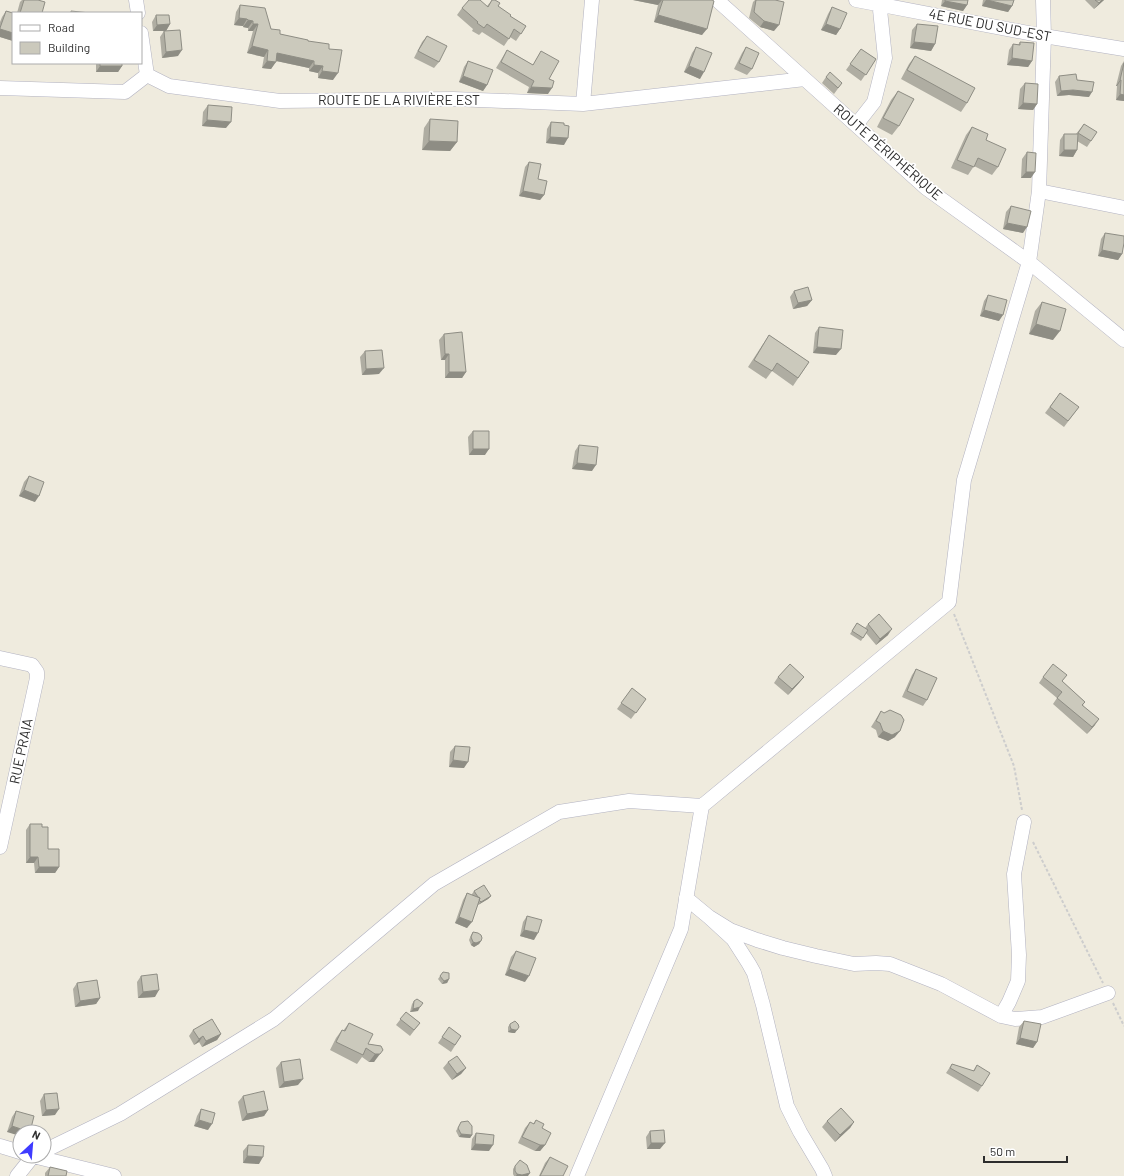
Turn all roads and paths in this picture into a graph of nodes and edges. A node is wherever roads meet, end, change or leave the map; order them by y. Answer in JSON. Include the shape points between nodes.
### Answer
{"nodes":[{"id":1,"x":136,"y":0,"type":"edge"},
{"id":2,"x":592,"y":0,"type":"edge"},
{"id":3,"x":717,"y":0,"type":"edge"},
{"id":4,"x":856,"y":0,"type":"edge"},
{"id":5,"x":1043,"y":0,"type":"edge"},
{"id":6,"x":879,"y":2,"type":"edge"},
{"id":7,"x":138,"y":12,"type":"edge"},
{"id":8,"x":1044,"y":36,"type":"junction"},
{"id":9,"x":142,"y":40,"type":"edge"},
{"id":10,"x":1124,"y":49,"type":"edge"},
{"id":11,"x":147,"y":75,"type":"junction"},
{"id":12,"x":804,"y":79,"type":"junction"},
{"id":13,"x":0,"y":88,"type":"edge"},
{"id":14,"x":583,"y":104,"type":"junction"},
{"id":15,"x":856,"y":125,"type":"junction"},
{"id":16,"x":1039,"y":191,"type":"junction"},
{"id":17,"x":1124,"y":208,"type":"edge"},
{"id":18,"x":1029,"y":262,"type":"junction"},
{"id":19,"x":1124,"y":340,"type":"edge"},
{"id":20,"x":0,"y":658,"type":"edge"},
{"id":21,"x":702,"y":806,"type":"junction"},
{"id":22,"x":1024,"y":822,"type":"dead end"},
{"id":23,"x":0,"y":847,"type":"edge"},
{"id":24,"x":686,"y":898,"type":"junction"},
{"id":25,"x":709,"y":917,"type":"junction"},
{"id":26,"x":1108,"y":993,"type":"dead end"},
{"id":27,"x":1000,"y":1016,"type":"junction"},
{"id":28,"x":0,"y":1146,"type":"edge"},
{"id":29,"x":52,"y":1146,"type":"edge"},
{"id":30,"x":12,"y":1150,"type":"edge"},
{"id":31,"x":52,"y":1161,"type":"edge"},
{"id":32,"x":27,"y":1164,"type":"edge"},
{"id":33,"x":17,"y":1176,"type":"edge"},
{"id":34,"x":114,"y":1176,"type":"edge"},
{"id":35,"x":577,"y":1176,"type":"edge"},
{"id":36,"x":825,"y":1176,"type":"edge"}],
"edges":[{"from":1,"to":7,"type":"street"},
{"from":2,"to":14,"type":"street"},
{"from":3,"to":12,"type":"street","name":"ROUTE PÉRIPHÉRIQUE"},
{"from":4,"to":6,"type":"street","name":"4E RUE DU SUD-EST"},
{"from":5,"to":8,"type":"street"},
{"from":6,"to":8,"type":"street","name":"4E RUE DU SUD-EST"},
{"from":6,"to":15,"type":"street","via":[[885,58],[874,102]]},
{"from":8,"to":10,"type":"street","name":"4E RUE DU SUD-EST"},
{"from":8,"to":16,"type":"street"},
{"from":9,"to":11,"type":"street"},
{"from":11,"to":13,"type":"street","via":[[125,92]]},
{"from":11,"to":14,"type":"street","name":"ROUTE DE LA RIVIÈRE EST","via":[[169,86],[280,101],[453,99]]},
{"from":12,"to":14,"type":"street","name":"ROUTE DE LA RIVIÈRE EST"},
{"from":12,"to":15,"type":"street","name":"ROUTE PÉRIPHÉRIQUE"},
{"from":15,"to":18,"type":"street","name":"ROUTE PÉRIPHÉRIQUE","via":[[926,188]]},
{"from":16,"to":17,"type":"street"},
{"from":16,"to":18,"type":"street"},
{"from":18,"to":19,"type":"street","name":"ROUTE PÉRIPHÉRIQUE"},
{"from":18,"to":21,"type":"street","via":[[964,480],[949,602]]},
{"from":20,"to":23,"type":"street","name":"RUE PRAIA","via":[[32,665],[37,672]]},
{"from":21,"to":24,"type":"street"},
{"from":21,"to":29,"type":"street","via":[[629,800],[559,812],[434,884],[274,1019],[120,1114]]},
{"from":22,"to":27,"type":"street","via":[[1014,874],[1018,981],[1010,1002]]},
{"from":24,"to":25,"type":"street"},
{"from":24,"to":35,"type":"street","via":[[681,929]]},
{"from":25,"to":27,"type":"street","via":[[730,930],[783,948],[854,964],[890,964],[941,984]]},
{"from":25,"to":36,"type":"street","via":[[733,939],[754,973],[787,1106]]},
{"from":26,"to":27,"type":"street","via":[[1042,1017],[1015,1019]]},
{"from":28,"to":30,"type":"street"},
{"from":31,"to":34,"type":"street"},
{"from":32,"to":33,"type":"street"}]}
